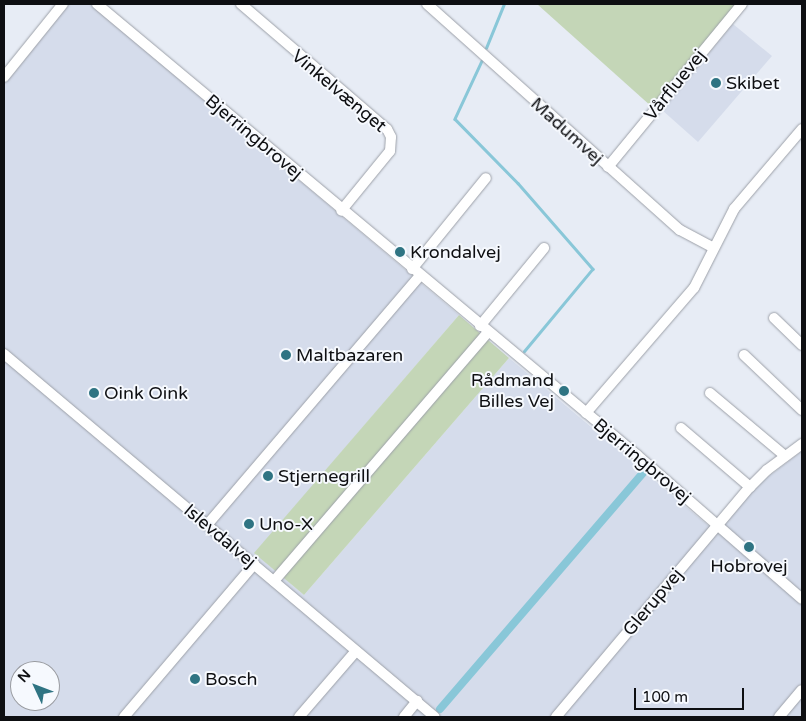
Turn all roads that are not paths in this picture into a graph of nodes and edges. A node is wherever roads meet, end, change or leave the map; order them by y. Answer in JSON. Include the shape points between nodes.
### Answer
{"nodes":[{"id":1,"x":63,"y":4,"type":"edge"},
{"id":2,"x":97,"y":4,"type":"edge"},
{"id":3,"x":240,"y":4,"type":"edge"},
{"id":4,"x":427,"y":4,"type":"edge"},
{"id":5,"x":742,"y":4,"type":"edge"},
{"id":6,"x":109,"y":7,"type":"edge"},
{"id":7,"x":4,"y":77,"type":"edge"},
{"id":8,"x":802,"y":129,"type":"edge"},
{"id":9,"x":608,"y":167,"type":"junction"},
{"id":10,"x":486,"y":178,"type":"dead end"},
{"id":11,"x":342,"y":211,"type":"junction"},
{"id":12,"x":544,"y":248,"type":"dead end"},
{"id":13,"x":714,"y":248,"type":"junction"},
{"id":14,"x":416,"y":273,"type":"junction"},
{"id":15,"x":774,"y":318,"type":"dead end"},
{"id":16,"x":484,"y":329,"type":"junction"},
{"id":17,"x":802,"y":345,"type":"edge"},
{"id":18,"x":4,"y":354,"type":"edge"},
{"id":19,"x":744,"y":355,"type":"dead end"},
{"id":20,"x":710,"y":393,"type":"dead end"},
{"id":21,"x":802,"y":410,"type":"edge"},
{"id":22,"x":586,"y":413,"type":"junction"},
{"id":23,"x":681,"y":428,"type":"dead end"},
{"id":24,"x":802,"y":444,"type":"edge"},
{"id":25,"x":785,"y":456,"type":"junction"},
{"id":26,"x":750,"y":487,"type":"junction"},
{"id":27,"x":207,"y":525,"type":"junction"},
{"id":28,"x":718,"y":525,"type":"junction"},
{"id":29,"x":254,"y":564,"type":"junction"},
{"id":30,"x":274,"y":581,"type":"junction"},
{"id":31,"x":802,"y":600,"type":"edge"},
{"id":32,"x":356,"y":651,"type":"junction"},
{"id":33,"x":802,"y":690,"type":"edge"},
{"id":34,"x":417,"y":702,"type":"junction"},
{"id":35,"x":124,"y":717,"type":"edge"},
{"id":36,"x":299,"y":717,"type":"edge"},
{"id":37,"x":404,"y":717,"type":"edge"},
{"id":38,"x":435,"y":717,"type":"edge"},
{"id":39,"x":556,"y":717,"type":"edge"},
{"id":40,"x":779,"y":717,"type":"edge"}],
"edges":[{"from":1,"to":7,"type":"street"},
{"from":2,"to":6,"type":"street","name":"Bjerringbrovej"},
{"from":3,"to":11,"type":"street","name":"Vinkelvænget","via":[[387,129],[391,137],[390,151]]},
{"from":4,"to":9,"type":"street","name":"Madumvej"},
{"from":5,"to":9,"type":"street","name":"Vårfluevej"},
{"from":6,"to":11,"type":"street","name":"Bjerringbrovej"},
{"from":8,"to":13,"type":"street","via":[[734,209]]},
{"from":9,"to":13,"type":"street","name":"Madumvej","via":[[680,230]]},
{"from":10,"to":14,"type":"street"},
{"from":11,"to":14,"type":"street","name":"Bjerringbrovej"},
{"from":12,"to":16,"type":"street"},
{"from":13,"to":22,"type":"street","via":[[694,288]]},
{"from":14,"to":16,"type":"street","name":"Bjerringbrovej"},
{"from":14,"to":27,"type":"street"},
{"from":15,"to":17,"type":"street"},
{"from":16,"to":22,"type":"street","name":"Bjerringbrovej"},
{"from":16,"to":30,"type":"street"},
{"from":18,"to":27,"type":"street","name":"Islevdalvej"},
{"from":19,"to":21,"type":"street"},
{"from":20,"to":25,"type":"street"},
{"from":22,"to":28,"type":"street","name":"Bjerringbrovej"},
{"from":23,"to":26,"type":"street"},
{"from":24,"to":25,"type":"street","name":"Glerupvej"},
{"from":25,"to":26,"type":"street","name":"Glerupvej"},
{"from":26,"to":28,"type":"street","name":"Glerupvej"},
{"from":27,"to":29,"type":"street","name":"Islevdalvej"},
{"from":28,"to":31,"type":"street","name":"Bjerringbrovej"},
{"from":28,"to":39,"type":"street","name":"Glerupvej"},
{"from":29,"to":30,"type":"street","name":"Islevdalvej"},
{"from":29,"to":35,"type":"street"},
{"from":30,"to":32,"type":"street","name":"Islevdalvej"},
{"from":32,"to":34,"type":"street","name":"Islevdalvej"},
{"from":32,"to":36,"type":"street"},
{"from":33,"to":40,"type":"street"},
{"from":34,"to":37,"type":"street"},
{"from":34,"to":38,"type":"street","name":"Islevdalvej"}]}
